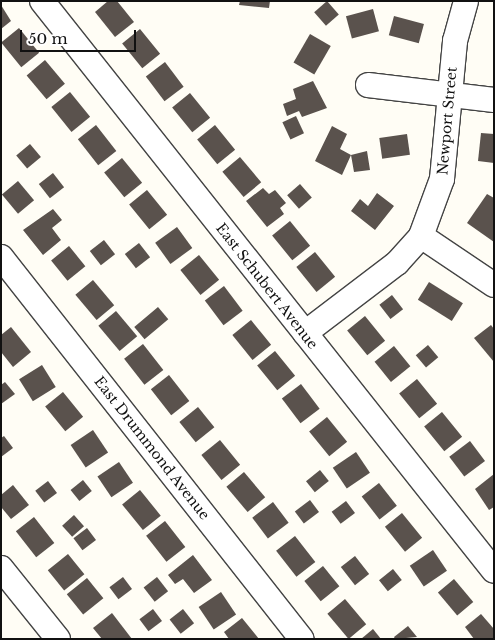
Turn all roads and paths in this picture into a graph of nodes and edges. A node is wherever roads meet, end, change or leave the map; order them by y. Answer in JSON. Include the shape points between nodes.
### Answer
{"nodes":[{"id":1,"x":42,"y":1,"type":"edge"},
{"id":2,"x":466,"y":1,"type":"edge"},
{"id":3,"x":368,"y":85,"type":"dead end"},
{"id":4,"x":451,"y":96,"type":"junction"},
{"id":5,"x":494,"y":100,"type":"edge"},
{"id":6,"x":421,"y":236,"type":"junction"},
{"id":7,"x":1,"y":257,"type":"edge"},
{"id":8,"x":494,"y":285,"type":"edge"},
{"id":9,"x":304,"y":333,"type":"junction"},
{"id":10,"x":1,"y":568,"type":"edge"},
{"id":11,"x":494,"y":571,"type":"edge"},
{"id":12,"x":58,"y":639,"type":"edge"},
{"id":13,"x":302,"y":639,"type":"edge"}],
"edges":[{"from":1,"to":9,"type":"street","name":"East Schubert Avenue"},
{"from":2,"to":4,"type":"street","name":"Newport Street","via":[[454,41]]},
{"from":3,"to":4,"type":"street"},
{"from":4,"to":5,"type":"street"},
{"from":4,"to":6,"type":"street","name":"Newport Street","via":[[442,179]]},
{"from":6,"to":8,"type":"street"},
{"from":6,"to":9,"type":"street","name":"Newport Street","via":[[397,262]]},
{"from":7,"to":13,"type":"street","name":"East Drummond Avenue"},
{"from":9,"to":11,"type":"street","name":"East Schubert Avenue"},
{"from":10,"to":12,"type":"street"}]}
